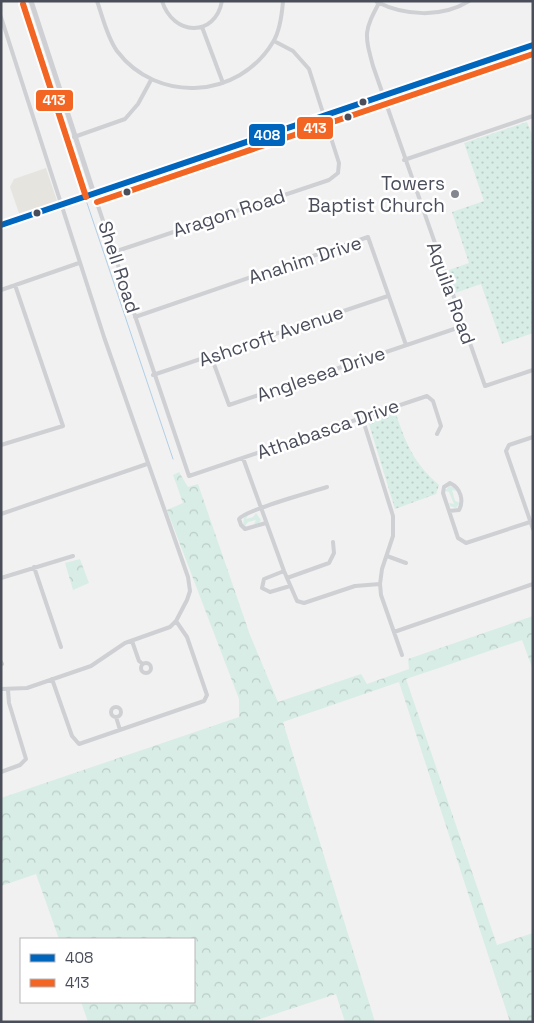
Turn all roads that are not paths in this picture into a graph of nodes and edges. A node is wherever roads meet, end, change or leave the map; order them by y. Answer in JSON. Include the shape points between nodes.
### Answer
{"nodes":[{"id":1,"x":31,"y":1,"type":"edge"},
{"id":2,"x":97,"y":1,"type":"edge"},
{"id":3,"x":162,"y":1,"type":"edge"},
{"id":4,"x":222,"y":1,"type":"edge"},
{"id":5,"x":283,"y":1,"type":"edge"},
{"id":6,"x":469,"y":1,"type":"edge"},
{"id":7,"x":379,"y":2,"type":"edge"},
{"id":8,"x":1,"y":18,"type":"edge"},
{"id":9,"x":202,"y":26,"type":"junction"},
{"id":10,"x":274,"y":41,"type":"junction"},
{"id":11,"x":533,"y":45,"type":"edge"},
{"id":12,"x":151,"y":80,"type":"junction"},
{"id":13,"x":222,"y":83,"type":"junction"},
{"id":14,"x":383,"y":96,"type":"junction"},
{"id":15,"x":324,"y":116,"type":"junction"},
{"id":16,"x":533,"y":116,"type":"edge"},
{"id":17,"x":74,"y":137,"type":"junction"},
{"id":18,"x":404,"y":160,"type":"junction"},
{"id":19,"x":94,"y":194,"type":"junction"},
{"id":20,"x":61,"y":206,"type":"junction"},
{"id":21,"x":1,"y":225,"type":"edge"},
{"id":22,"x":114,"y":252,"type":"junction"},
{"id":23,"x":79,"y":263,"type":"junction"},
{"id":24,"x":15,"y":285,"type":"junction"},
{"id":25,"x":1,"y":290,"type":"edge"},
{"id":26,"x":388,"y":296,"type":"junction"},
{"id":27,"x":135,"y":316,"type":"junction"},
{"id":28,"x":463,"y":326,"type":"junction"},
{"id":29,"x":406,"y":345,"type":"junction"},
{"id":30,"x":211,"y":356,"type":"junction"},
{"id":31,"x":533,"y":370,"type":"edge"},
{"id":32,"x":153,"y":375,"type":"junction"},
{"id":33,"x":362,"y":418,"type":"junction"},
{"id":34,"x":437,"y":434,"type":"dead end"},
{"id":35,"x":533,"y":437,"type":"edge"},
{"id":36,"x":1,"y":444,"type":"edge"},
{"id":37,"x":243,"y":458,"type":"junction"},
{"id":38,"x":147,"y":464,"type":"junction"},
{"id":39,"x":189,"y":476,"type":"joint"},
{"id":40,"x":326,"y":487,"type":"dead end"},
{"id":41,"x":261,"y":508,"type":"junction"},
{"id":42,"x":449,"y":511,"type":"junction"},
{"id":43,"x":1,"y":514,"type":"edge"},
{"id":44,"x":530,"y":522,"type":"junction"},
{"id":45,"x":266,"y":523,"type":"junction"},
{"id":46,"x":533,"y":529,"type":"edge"},
{"id":47,"x":333,"y":542,"type":"dead end"},
{"id":48,"x":74,"y":556,"type":"dead end"},
{"id":49,"x":387,"y":556,"type":"junction"},
{"id":50,"x":406,"y":563,"type":"dead end"},
{"id":51,"x":34,"y":567,"type":"junction"},
{"id":52,"x":284,"y":571,"type":"junction"},
{"id":53,"x":1,"y":578,"type":"edge"},
{"id":54,"x":287,"y":578,"type":"junction"},
{"id":55,"x":380,"y":584,"type":"junction"},
{"id":56,"x":533,"y":584,"type":"edge"},
{"id":57,"x":290,"y":586,"type":"junction"},
{"id":58,"x":176,"y":621,"type":"junction"},
{"id":59,"x":394,"y":632,"type":"junction"},
{"id":60,"x":132,"y":641,"type":"junction"},
{"id":61,"x":61,"y":647,"type":"dead end"},
{"id":62,"x":402,"y":654,"type":"dead end"},
{"id":63,"x":143,"y":664,"type":"dead end"},
{"id":64,"x":52,"y":679,"type":"junction"},
{"id":65,"x":1,"y":689,"type":"edge"},
{"id":66,"x":8,"y":690,"type":"junction"},
{"id":67,"x":116,"y":717,"type":"dead end"},
{"id":68,"x":120,"y":730,"type":"junction"},
{"id":69,"x":1,"y":772,"type":"edge"}],
"edges":[{"from":1,"to":17,"type":"street","name":"Shell Road"},
{"from":2,"to":12,"type":"street","via":[[116,50]]},
{"from":3,"to":9,"type":"street","via":[[174,22],[188,27]]},
{"from":4,"to":9,"type":"street","via":[[216,15]]},
{"from":5,"to":10,"type":"street"},
{"from":6,"to":7,"type":"street","via":[[447,10],[426,13],[401,10]]},
{"from":7,"to":14,"type":"street","name":"Aquila Road","via":[[368,23],[366,35]]},
{"from":8,"to":20,"type":"street","name":"Shell Road"},
{"from":9,"to":13,"type":"street"},
{"from":10,"to":13,"type":"street","via":[[246,71]]},
{"from":10,"to":15,"type":"street","name":"Aragon Road","via":[[293,51],[310,69]]},
{"from":11,"to":14,"type":"street"},
{"from":12,"to":13,"type":"street","via":[[184,88],[207,88]]},
{"from":12,"to":17,"type":"street","via":[[125,119]]},
{"from":14,"to":15,"type":"street"},
{"from":14,"to":18,"type":"street","name":"Aquila Road"},
{"from":15,"to":19,"type":"street"},
{"from":15,"to":22,"type":"street","name":"Aragon Road","via":[[339,163],[334,177]]},
{"from":16,"to":18,"type":"street"},
{"from":17,"to":19,"type":"street","name":"Shell Road"},
{"from":18,"to":28,"type":"street","name":"Aquila Road"},
{"from":19,"to":20,"type":"street"},
{"from":19,"to":22,"type":"street","name":"Shell Road"},
{"from":20,"to":21,"type":"street"},
{"from":20,"to":23,"type":"street","name":"Shell Road"},
{"from":22,"to":27,"type":"street","name":"Shell Road"},
{"from":23,"to":24,"type":"street"},
{"from":23,"to":38,"type":"street","name":"Shell Road"},
{"from":24,"to":25,"type":"street"},
{"from":24,"to":36,"type":"street","via":[[63,426]]},
{"from":26,"to":27,"type":"street","name":"Anahim Drive","via":[[368,237]]},
{"from":26,"to":29,"type":"street","name":"Anahim Drive"},
{"from":26,"to":30,"type":"street","name":"Ashcroft Avenue"},
{"from":27,"to":32,"type":"street","name":"Shell Road"},
{"from":28,"to":29,"type":"street","name":"Anglesea Drive"},
{"from":28,"to":31,"type":"street","name":"Aquila Road","via":[[485,386]]},
{"from":29,"to":30,"type":"street","name":"Anglesea Drive","via":[[229,405]]},
{"from":30,"to":32,"type":"street","name":"Ashcroft Avenue"},
{"from":32,"to":39,"type":"street","name":"Shell Road"},
{"from":33,"to":34,"type":"street","name":"Athabasca Drive","via":[[429,396],[441,426]]},
{"from":33,"to":37,"type":"street","name":"Athabasca Drive"},
{"from":33,"to":49,"type":"street","via":[[393,516],[393,536]]},
{"from":35,"to":44,"type":"street","via":[[509,445],[506,451]]},
{"from":37,"to":39,"type":"street","name":"Athabasca Drive"},
{"from":37,"to":41,"type":"street"},
{"from":38,"to":43,"type":"street"},
{"from":38,"to":58,"type":"street","name":"Shell Road","via":[[190,585],[187,600]]},
{"from":40,"to":41,"type":"street"},
{"from":41,"to":45,"type":"street"},
{"from":41,"to":45,"type":"street","via":[[242,515],[240,523],[248,529]]},
{"from":42,"to":42,"type":"street","via":[[459,510],[462,502],[458,489],[450,483],[442,491]]},
{"from":42,"to":44,"type":"street","via":[[458,538],[466,543]]},
{"from":44,"to":46,"type":"street"},
{"from":45,"to":52,"type":"street"},
{"from":47,"to":54,"type":"street","via":[[334,553],[329,563]]},
{"from":48,"to":51,"type":"street"},
{"from":49,"to":50,"type":"street"},
{"from":49,"to":55,"type":"street"},
{"from":51,"to":53,"type":"street"},
{"from":51,"to":61,"type":"street"},
{"from":52,"to":54,"type":"street"},
{"from":52,"to":57,"type":"street","via":[[264,579],[262,588],[270,592]]},
{"from":54,"to":57,"type":"street"},
{"from":55,"to":57,"type":"street","via":[[354,586],[304,603],[295,598]]},
{"from":55,"to":59,"type":"street"},
{"from":56,"to":59,"type":"street"},
{"from":58,"to":60,"type":"street"},
{"from":58,"to":68,"type":"street","via":[[188,637],[207,698]]},
{"from":59,"to":62,"type":"street"},
{"from":60,"to":63,"type":"street"},
{"from":60,"to":64,"type":"street","via":[[91,666]]},
{"from":64,"to":66,"type":"street","via":[[27,688]]},
{"from":64,"to":68,"type":"street","via":[[76,743]]},
{"from":65,"to":66,"type":"street"},
{"from":66,"to":69,"type":"street","via":[[26,759],[20,765]]},
{"from":67,"to":68,"type":"street"}]}
